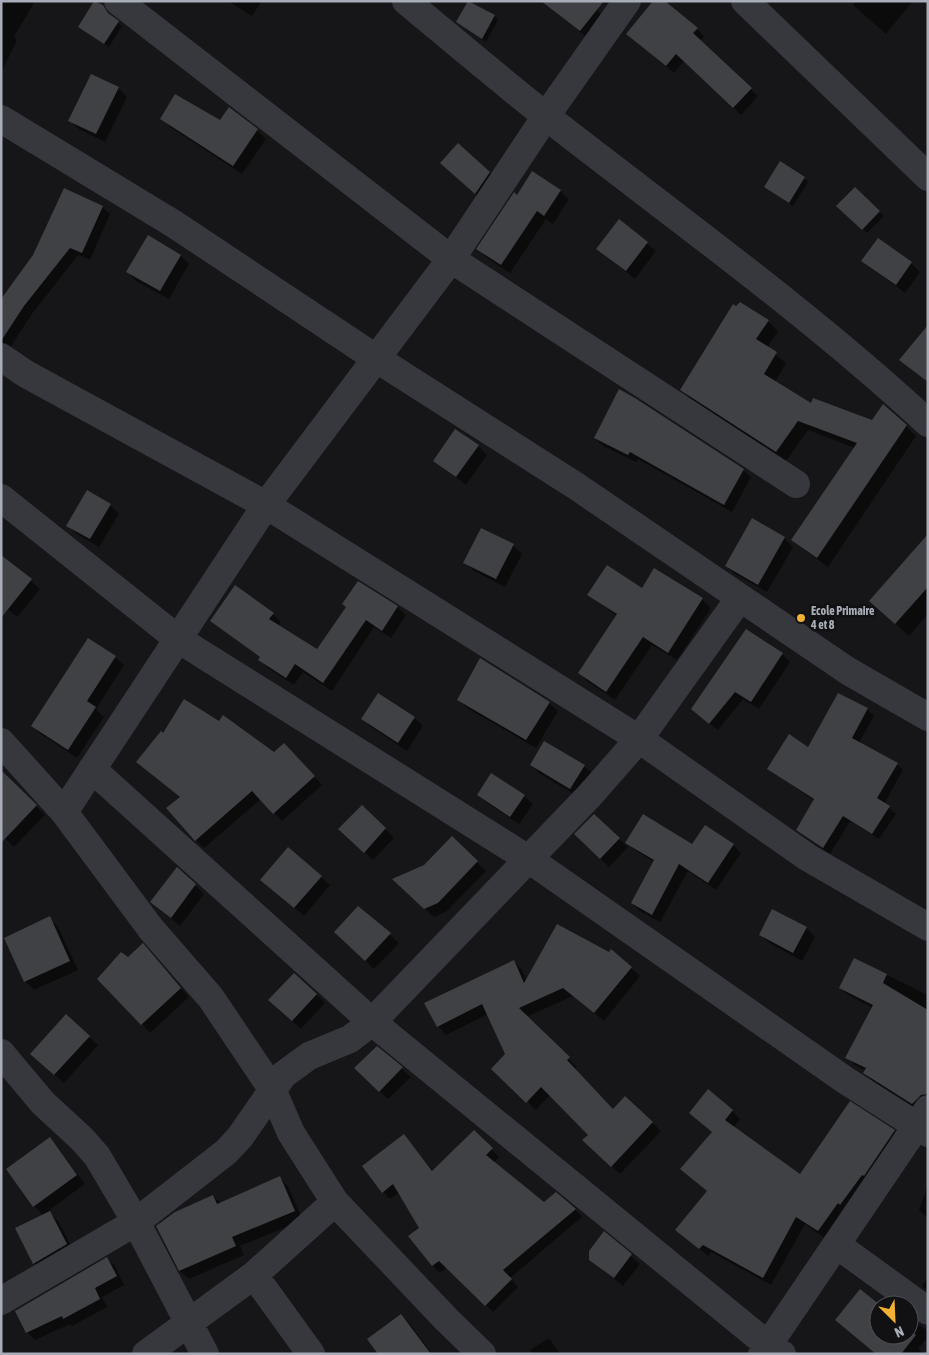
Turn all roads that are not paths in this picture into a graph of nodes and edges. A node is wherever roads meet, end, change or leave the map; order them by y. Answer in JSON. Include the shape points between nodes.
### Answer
{"nodes":[{"id":1,"x":118,"y":1,"type":"edge"},
{"id":2,"x":406,"y":1,"type":"edge"},
{"id":3,"x":627,"y":1,"type":"edge"},
{"id":4,"x":745,"y":1,"type":"edge"},
{"id":5,"x":546,"y":116,"type":"junction"},
{"id":6,"x":1,"y":119,"type":"edge"},
{"id":7,"x":928,"y":177,"type":"edge"},
{"id":8,"x":451,"y":258,"type":"junction"},
{"id":9,"x":1,"y":357,"type":"edge"},
{"id":10,"x":377,"y":359,"type":"junction"},
{"id":11,"x":928,"y":423,"type":"edge"},
{"id":12,"x":796,"y":484,"type":"dead end"},
{"id":13,"x":1,"y":498,"type":"edge"},
{"id":14,"x":266,"y":505,"type":"junction"},
{"id":15,"x":739,"y":599,"type":"junction"},
{"id":16,"x":178,"y":640,"type":"junction"},
{"id":17,"x":928,"y":717,"type":"edge"},
{"id":18,"x":639,"y":739,"type":"junction"},
{"id":19,"x":4,"y":751,"type":"edge"},
{"id":20,"x":92,"y":769,"type":"junction"},
{"id":21,"x":64,"y":812,"type":"junction"},
{"id":22,"x":530,"y":860,"type":"junction"},
{"id":23,"x":928,"y":927,"type":"edge"},
{"id":24,"x":372,"y":1022,"type":"junction"},
{"id":25,"x":1,"y":1053,"type":"edge"},
{"id":26,"x":272,"y":1089,"type":"junction"},
{"id":27,"x":924,"y":1123,"type":"edge"},
{"id":28,"x":335,"y":1202,"type":"junction"},
{"id":29,"x":136,"y":1222,"type":"junction"},
{"id":30,"x":837,"y":1245,"type":"junction"},
{"id":31,"x":254,"y":1275,"type":"junction"},
{"id":32,"x":1,"y":1301,"type":"edge"},
{"id":33,"x":928,"y":1310,"type":"edge"},
{"id":34,"x":189,"y":1323,"type":"junction"},
{"id":35,"x":771,"y":1351,"type":"edge"},
{"id":36,"x":146,"y":1354,"type":"edge"},
{"id":37,"x":205,"y":1354,"type":"edge"},
{"id":38,"x":310,"y":1354,"type":"edge"},
{"id":39,"x":482,"y":1354,"type":"edge"}],
"edges":[{"from":1,"to":8,"type":"street"},
{"from":2,"to":5,"type":"street"},
{"from":3,"to":5,"type":"street"},
{"from":4,"to":7,"type":"street"},
{"from":5,"to":8,"type":"street"},
{"from":5,"to":11,"type":"street","via":[[746,270]]},
{"from":6,"to":10,"type":"street","via":[[174,224]]},
{"from":8,"to":10,"type":"street"},
{"from":8,"to":12,"type":"street"},
{"from":9,"to":14,"type":"street","via":[[26,374]]},
{"from":10,"to":14,"type":"street"},
{"from":10,"to":15,"type":"street","via":[[576,486]]},
{"from":13,"to":16,"type":"street"},
{"from":14,"to":16,"type":"street"},
{"from":14,"to":18,"type":"street"},
{"from":15,"to":17,"type":"street","via":[[848,671]]},
{"from":15,"to":18,"type":"street"},
{"from":16,"to":20,"type":"street"},
{"from":16,"to":22,"type":"street"},
{"from":18,"to":22,"type":"street"},
{"from":18,"to":23,"type":"street","via":[[807,856]]},
{"from":19,"to":21,"type":"street"},
{"from":20,"to":21,"type":"street"},
{"from":20,"to":24,"type":"street"},
{"from":21,"to":26,"type":"street","via":[[151,929],[211,998]]},
{"from":22,"to":24,"type":"street"},
{"from":22,"to":27,"type":"street"},
{"from":24,"to":26,"type":"street","via":[[350,1038],[295,1065]]},
{"from":24,"to":35,"type":"street"},
{"from":25,"to":29,"type":"street","via":[[43,1104],[97,1156]]},
{"from":26,"to":28,"type":"street","via":[[291,1133]]},
{"from":26,"to":29,"type":"street","via":[[249,1127],[226,1152]]},
{"from":27,"to":30,"type":"street"},
{"from":28,"to":31,"type":"street"},
{"from":28,"to":39,"type":"street"},
{"from":29,"to":32,"type":"street"},
{"from":29,"to":34,"type":"street"},
{"from":30,"to":33,"type":"street"},
{"from":30,"to":35,"type":"street"},
{"from":31,"to":34,"type":"street"},
{"from":31,"to":38,"type":"street"},
{"from":34,"to":36,"type":"street"},
{"from":34,"to":37,"type":"street"}]}
